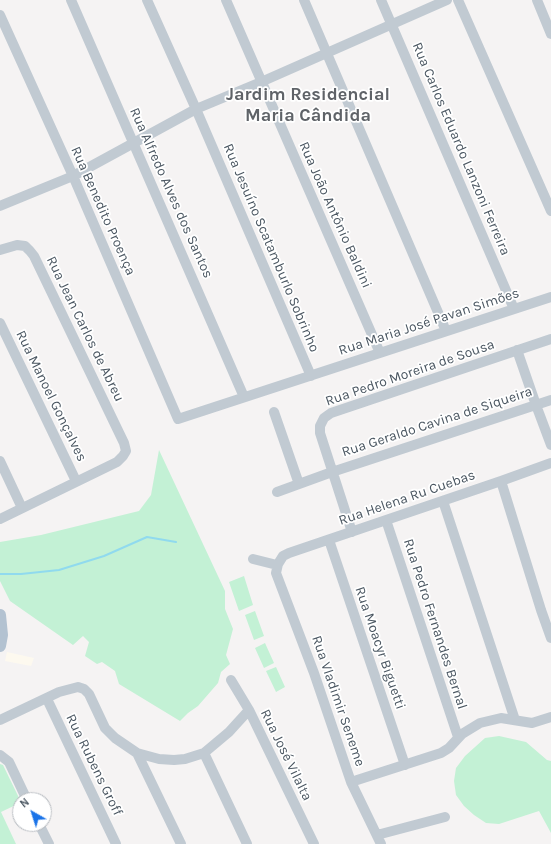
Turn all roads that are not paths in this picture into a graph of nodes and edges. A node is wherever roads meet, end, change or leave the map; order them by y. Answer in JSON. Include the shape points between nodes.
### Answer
{"nodes":[{"id":1,"x":71,"y":0,"type":"edge"},
{"id":2,"x":147,"y":0,"type":"edge"},
{"id":3,"x":226,"y":0,"type":"edge"},
{"id":4,"x":304,"y":0,"type":"edge"},
{"id":5,"x":381,"y":0,"type":"edge"},
{"id":6,"x":447,"y":0,"type":"edge"},
{"id":7,"x":458,"y":0,"type":"edge"},
{"id":8,"x":537,"y":0,"type":"edge"},
{"id":9,"x":0,"y":15,"type":"edge"},
{"id":10,"x":392,"y":24,"type":"junction"},
{"id":11,"x":551,"y":34,"type":"edge"},
{"id":12,"x":327,"y":53,"type":"junction"},
{"id":13,"x":262,"y":82,"type":"junction"},
{"id":14,"x":196,"y":109,"type":"junction"},
{"id":15,"x":134,"y":143,"type":"junction"},
{"id":16,"x":73,"y":176,"type":"junction"},
{"id":17,"x":1,"y":203,"type":"edge"},
{"id":18,"x":551,"y":211,"type":"edge"},
{"id":19,"x":0,"y":250,"type":"edge"},
{"id":20,"x":551,"y":297,"type":"edge"},
{"id":21,"x":514,"y":309,"type":"junction"},
{"id":22,"x":0,"y":323,"type":"edge"},
{"id":23,"x":446,"y":331,"type":"junction"},
{"id":24,"x":551,"y":338,"type":"edge"},
{"id":25,"x":518,"y":350,"type":"junction"},
{"id":26,"x":380,"y":353,"type":"junction"},
{"id":27,"x":311,"y":376,"type":"junction"},
{"id":28,"x":244,"y":397,"type":"junction"},
{"id":29,"x":551,"y":400,"type":"edge"},
{"id":30,"x":536,"y":405,"type":"junction"},
{"id":31,"x":274,"y":412,"type":"dead end"},
{"id":32,"x":178,"y":419,"type":"joint"},
{"id":33,"x":551,"y":445,"type":"edge"},
{"id":34,"x":0,"y":461,"type":"edge"},
{"id":35,"x":551,"y":463,"type":"edge"},
{"id":36,"x":332,"y":472,"type":"junction"},
{"id":37,"x":76,"y":482,"type":"junction"},
{"id":38,"x":501,"y":482,"type":"junction"},
{"id":39,"x":299,"y":484,"type":"junction"},
{"id":40,"x":277,"y":492,"type":"dead end"},
{"id":41,"x":443,"y":501,"type":"junction"},
{"id":42,"x":22,"y":508,"type":"junction"},
{"id":43,"x":0,"y":519,"type":"edge"},
{"id":44,"x":386,"y":520,"type":"junction"},
{"id":45,"x":352,"y":532,"type":"junction"},
{"id":46,"x":328,"y":540,"type":"junction"},
{"id":47,"x":253,"y":559,"type":"dead end"},
{"id":48,"x":277,"y":565,"type":"junction"},
{"id":49,"x":0,"y":615,"type":"edge"},
{"id":50,"x":551,"y":638,"type":"edge"},
{"id":51,"x":0,"y":646,"type":"edge"},
{"id":52,"x":232,"y":680,"type":"dead end"},
{"id":53,"x":46,"y":699,"type":"junction"},
{"id":54,"x":249,"y":710,"type":"junction"},
{"id":55,"x":551,"y":717,"type":"edge"},
{"id":56,"x":0,"y":720,"type":"edge"},
{"id":57,"x":515,"y":720,"type":"junction"},
{"id":58,"x":458,"y":737,"type":"junction"},
{"id":59,"x":137,"y":753,"type":"junction"},
{"id":60,"x":204,"y":753,"type":"junction"},
{"id":61,"x":0,"y":755,"type":"edge"},
{"id":62,"x":405,"y":765,"type":"junction"},
{"id":63,"x":352,"y":782,"type":"junction"},
{"id":64,"x":23,"y":792,"type":"edge"},
{"id":65,"x":445,"y":817,"type":"dead end"},
{"id":66,"x":43,"y":832,"type":"edge"},
{"id":67,"x":379,"y":840,"type":"edge"},
{"id":68,"x":48,"y":844,"type":"edge"},
{"id":69,"x":116,"y":844,"type":"edge"},
{"id":70,"x":181,"y":844,"type":"edge"},
{"id":71,"x":247,"y":844,"type":"edge"},
{"id":72,"x":314,"y":844,"type":"edge"}],
"edges":[{"from":1,"to":15,"type":"street","name":"Rua Alfredo Alves dos Santos"},
{"from":2,"to":14,"type":"street","name":"Rua Jesuíno Scatamburlo Sobrinho"},
{"from":3,"to":13,"type":"street","name":"Rua João Antônio Baldini"},
{"from":4,"to":12,"type":"street"},
{"from":5,"to":10,"type":"street","name":"Rua Carlos Eduardo Lanzoni Ferreira"},
{"from":6,"to":10,"type":"street"},
{"from":7,"to":18,"type":"street"},
{"from":8,"to":11,"type":"street"},
{"from":9,"to":16,"type":"street","name":"Rua Benedito Proença"},
{"from":10,"to":12,"type":"street"},
{"from":10,"to":21,"type":"street","name":"Rua Carlos Eduardo Lanzoni Ferreira"},
{"from":12,"to":13,"type":"street"},
{"from":12,"to":23,"type":"street"},
{"from":13,"to":14,"type":"street"},
{"from":13,"to":26,"type":"street","name":"Rua João Antônio Baldini"},
{"from":14,"to":15,"type":"street"},
{"from":14,"to":27,"type":"street","name":"Rua Jesuíno Scatamburlo Sobrinho"},
{"from":15,"to":16,"type":"street"},
{"from":15,"to":28,"type":"street","name":"Rua Alfredo Alves dos Santos"},
{"from":16,"to":17,"type":"street"},
{"from":16,"to":32,"type":"street","name":"Rua Benedito Proença"},
{"from":19,"to":37,"type":"street","name":"Rua Jean Carlos de Abreu","via":[[17,245],[25,246],[34,256],[124,443],[126,451],[117,462]]},
{"from":20,"to":21,"type":"street","name":"Rua Maria José Pavan Simões"},
{"from":21,"to":23,"type":"street","name":"Rua Maria José Pavan Simões"},
{"from":22,"to":37,"type":"street","name":"Rua Manoel Gonçalves"},
{"from":23,"to":26,"type":"street","name":"Rua Maria José Pavan Simões"},
{"from":24,"to":25,"type":"street","name":"Rua Pedro Moreira de Sousa"},
{"from":25,"to":30,"type":"street"},
{"from":25,"to":36,"type":"street","name":"Rua Pedro Moreira de Sousa","via":[[328,414],[319,430]]},
{"from":26,"to":27,"type":"street","name":"Rua Maria José Pavan Simões"},
{"from":27,"to":28,"type":"street","name":"Rua Maria José Pavan Simões"},
{"from":28,"to":32,"type":"street","name":"Rua Maria José Pavan Simões"},
{"from":29,"to":30,"type":"street","name":"Rua Geraldo Cavina de Siqueira"},
{"from":30,"to":33,"type":"street"},
{"from":30,"to":36,"type":"street","name":"Rua Geraldo Cavina de Siqueira"},
{"from":31,"to":39,"type":"street"},
{"from":34,"to":42,"type":"street"},
{"from":35,"to":38,"type":"street","name":"Rua Helena Ru Cuebas"},
{"from":36,"to":39,"type":"street","name":"Rua Geraldo Cavina de Siqueira"},
{"from":36,"to":45,"type":"street","name":"Rua Pedro Moreira de Sousa"},
{"from":37,"to":42,"type":"street"},
{"from":38,"to":41,"type":"street","name":"Rua Helena Ru Cuebas"},
{"from":38,"to":50,"type":"street"},
{"from":39,"to":40,"type":"street","name":"Rua Geraldo Cavina de Siqueira"},
{"from":41,"to":44,"type":"street","name":"Rua Helena Ru Cuebas"},
{"from":41,"to":57,"type":"street"},
{"from":42,"to":43,"type":"street"},
{"from":44,"to":45,"type":"street","name":"Rua Helena Ru Cuebas"},
{"from":44,"to":58,"type":"street","name":"Rua Pedro Fernandes Bernal"},
{"from":45,"to":46,"type":"street","name":"Rua Helena Ru Cuebas"},
{"from":46,"to":48,"type":"street","name":"Rua Helena Ru Cuebas","via":[[286,554]]},
{"from":46,"to":62,"type":"street","name":"Rua Moacyr Biguetti"},
{"from":47,"to":48,"type":"street"},
{"from":48,"to":63,"type":"street","name":"Rua Vladimir Seneme","via":[[276,573]]},
{"from":49,"to":51,"type":"main road"},
{"from":52,"to":54,"type":"street","name":"Rua José Vilalta"},
{"from":53,"to":56,"type":"street"},
{"from":53,"to":59,"type":"street","via":[[68,689],[84,689],[89,694],[105,728]]},
{"from":53,"to":69,"type":"street","name":"Rua Rubens Groff"},
{"from":54,"to":60,"type":"street","via":[[229,732]]},
{"from":54,"to":72,"type":"street","name":"Rua José Vilalta"},
{"from":55,"to":57,"type":"street","via":[[532,723]]},
{"from":57,"to":58,"type":"street","via":[[501,718],[480,723]]},
{"from":58,"to":62,"type":"street","via":[[441,753]]},
{"from":59,"to":60,"type":"street","via":[[174,760]]},
{"from":59,"to":70,"type":"street"},
{"from":60,"to":71,"type":"street"},
{"from":61,"to":64,"type":"street","via":[[9,762]]},
{"from":62,"to":63,"type":"street"},
{"from":63,"to":67,"type":"street","name":"Rua Vladimir Seneme"},
{"from":65,"to":67,"type":"street"},
{"from":66,"to":68,"type":"street"}]}
